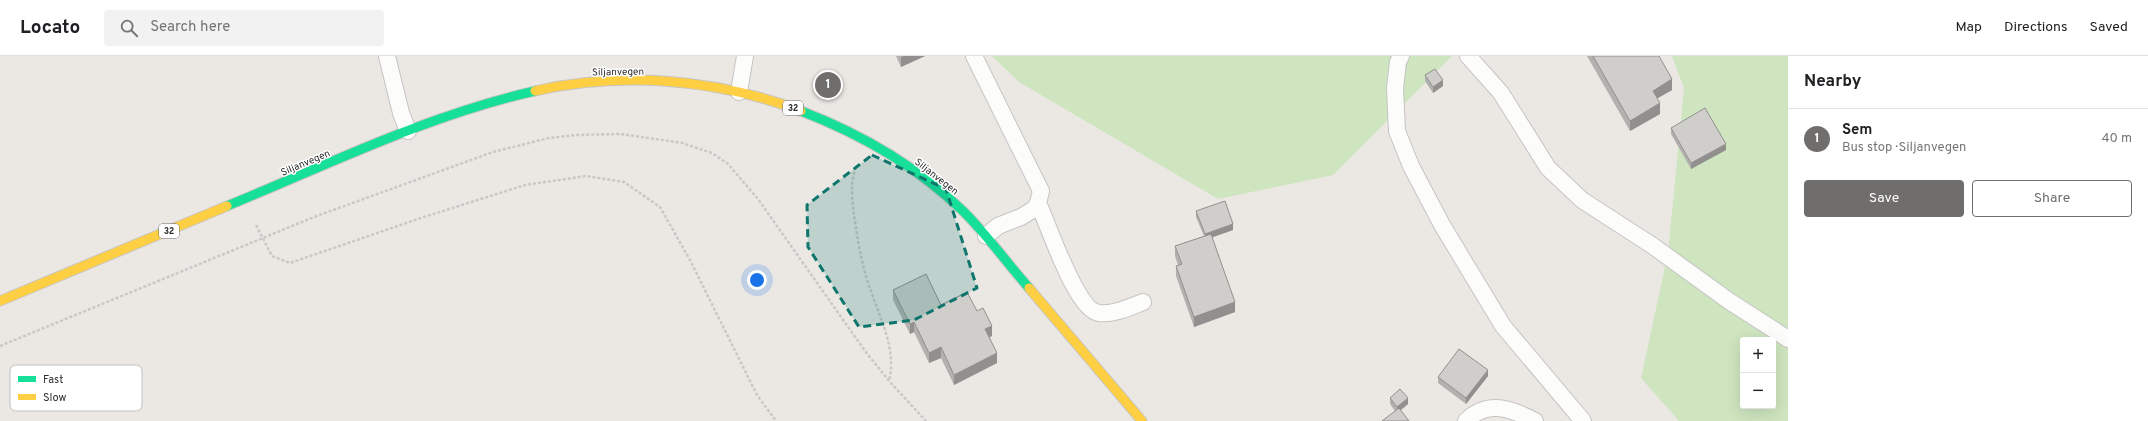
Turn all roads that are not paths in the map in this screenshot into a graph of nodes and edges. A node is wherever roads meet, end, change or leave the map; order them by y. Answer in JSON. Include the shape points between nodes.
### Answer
{"nodes":[{"id":1,"x":388,"y":56,"type":"edge"},
{"id":2,"x":745,"y":56,"type":"edge"},
{"id":3,"x":974,"y":56,"type":"edge"},
{"id":4,"x":1401,"y":56,"type":"edge"},
{"id":5,"x":1468,"y":56,"type":"edge"},
{"id":6,"x":740,"y":92,"type":"junction"},
{"id":7,"x":408,"y":131,"type":"junction"},
{"id":8,"x":1038,"y":203,"type":"junction"},
{"id":9,"x":986,"y":236,"type":"junction"},
{"id":10,"x":2,"y":300,"type":"edge"},
{"id":11,"x":1143,"y":302,"type":"dead end"},
{"id":12,"x":1788,"y":339,"type":"edge"},
{"id":13,"x":1142,"y":421,"type":"edge"},
{"id":14,"x":1466,"y":421,"type":"edge"},
{"id":15,"x":1536,"y":421,"type":"edge"},
{"id":16,"x":1583,"y":421,"type":"edge"}],
"edges":[{"from":1,"to":7,"type":"lane","via":[[401,113]]},
{"from":2,"to":6,"type":"lane"},
{"from":3,"to":8,"type":"lane","via":[[1041,191]]},
{"from":4,"to":16,"type":"lane","via":[[1395,88],[1397,131],[1411,166],[1442,225],[1503,326]]},
{"from":5,"to":12,"type":"lane","via":[[1501,93],[1548,168],[1582,200]]},
{"from":6,"to":7,"type":"main road","name":"Siljanvegen","number":"32","via":[[662,82],[602,81],[563,85],[515,96]]},
{"from":6,"to":9,"type":"main road","name":"Siljanvegen","number":"32","via":[[803,111],[867,141],[937,188]]},
{"from":7,"to":10,"type":"main road","name":"Siljanvegen","number":"32"},
{"from":8,"to":9,"type":"lane","via":[[1034,209],[998,226]]},
{"from":8,"to":11,"type":"lane","via":[[1056,251],[1078,292],[1092,311],[1099,314],[1115,312]]},
{"from":9,"to":13,"type":"main road","name":"Siljanvegen","number":"32"},
{"from":14,"to":15,"type":"lane","via":[[1484,409],[1499,406]]}]}
